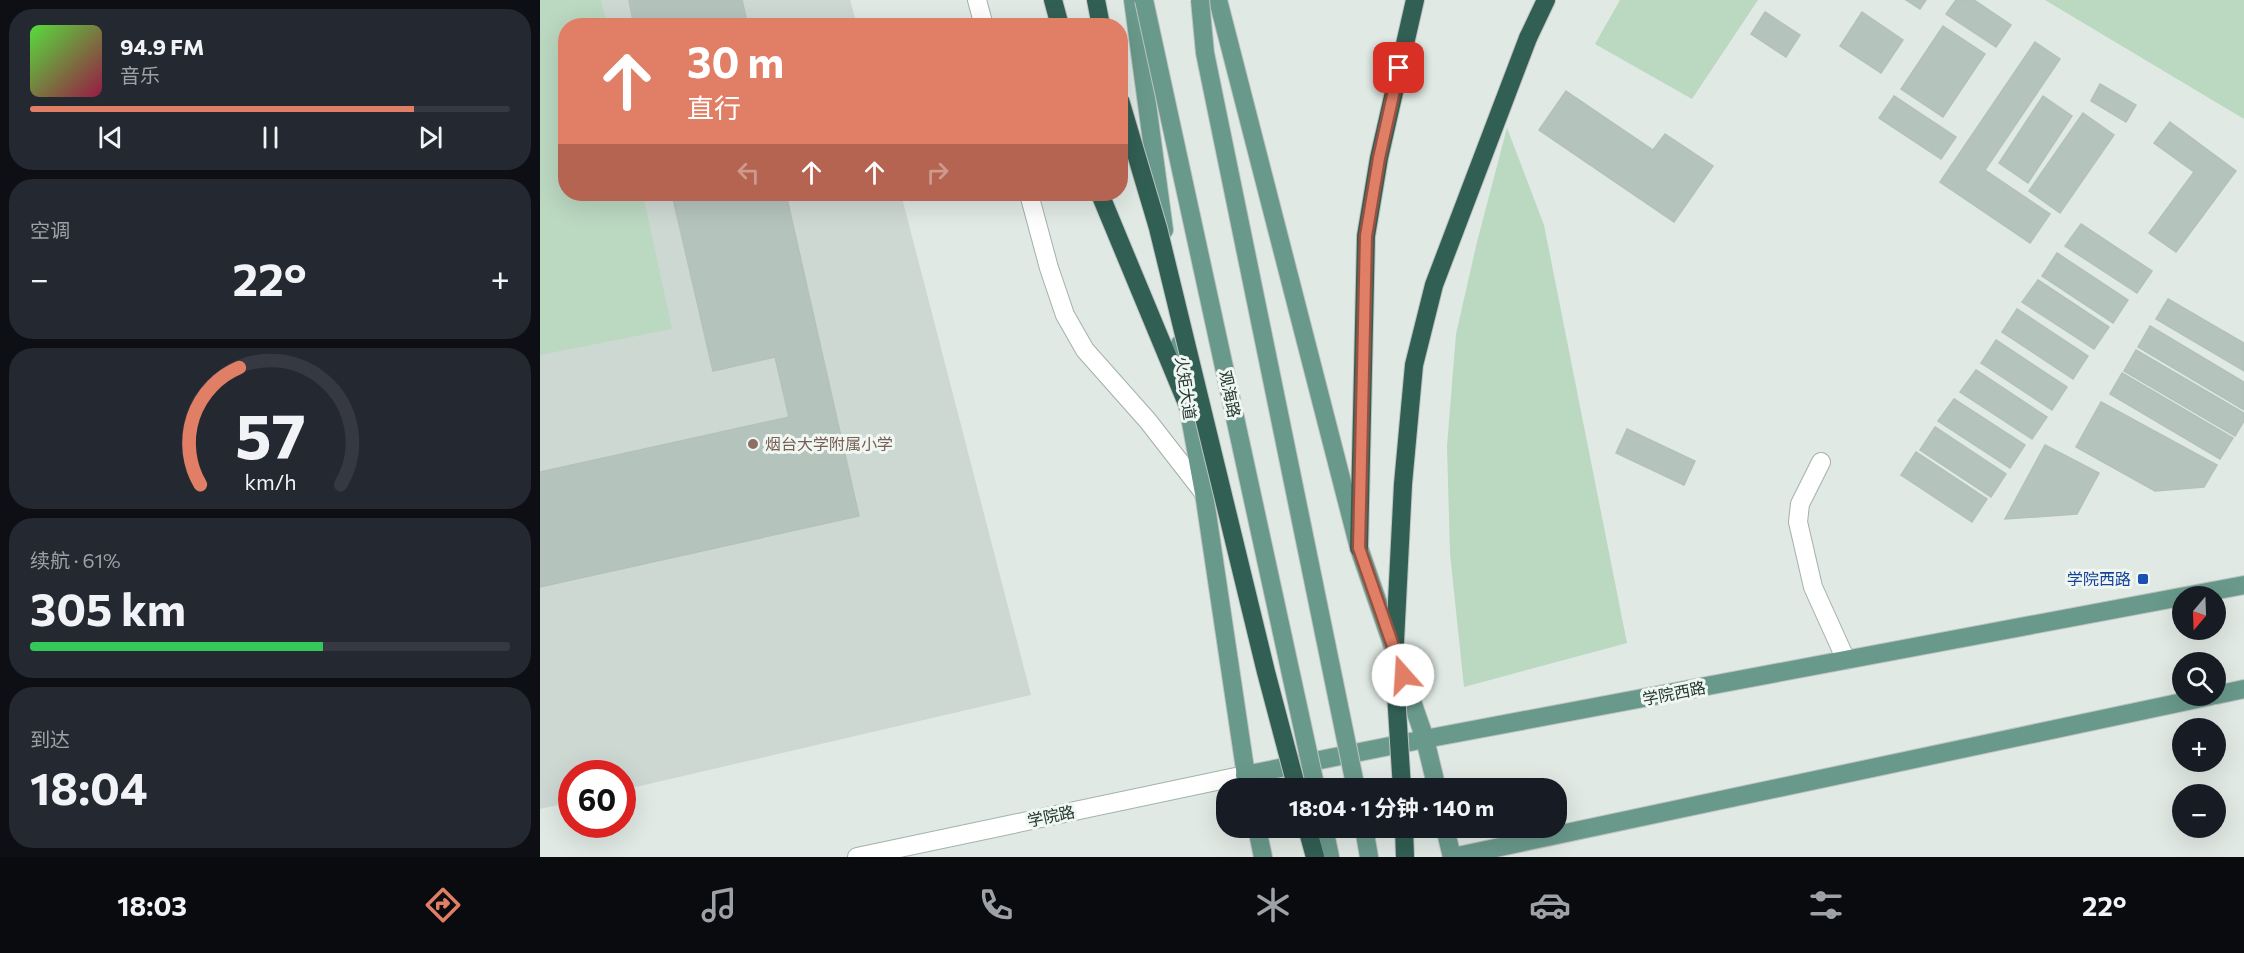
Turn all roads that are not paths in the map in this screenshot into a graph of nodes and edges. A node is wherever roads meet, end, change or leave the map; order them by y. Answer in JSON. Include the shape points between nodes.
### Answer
{"nodes":[{"id":1,"x":977,"y":0,"type":"edge"},
{"id":2,"x":1053,"y":0,"type":"edge"},
{"id":3,"x":1096,"y":0,"type":"edge"},
{"id":4,"x":1133,"y":0,"type":"edge"},
{"id":5,"x":1144,"y":0,"type":"edge"},
{"id":6,"x":1200,"y":0,"type":"edge"},
{"id":7,"x":1218,"y":0,"type":"edge"},
{"id":8,"x":1415,"y":0,"type":"edge"},
{"id":9,"x":1546,"y":0,"type":"edge"},
{"id":10,"x":982,"y":18,"type":"edge"},
{"id":11,"x":1058,"y":18,"type":"edge"},
{"id":12,"x":1099,"y":18,"type":"edge"},
{"id":13,"x":1128,"y":127,"type":"edge"},
{"id":14,"x":1031,"y":201,"type":"edge"},
{"id":15,"x":1103,"y":201,"type":"edge"},
{"id":16,"x":1188,"y":406,"type":"junction"},
{"id":17,"x":1821,"y":462,"type":"dead end"},
{"id":18,"x":1204,"y":493,"type":"junction"},
{"id":19,"x":1359,"y":548,"type":"junction"},
{"id":20,"x":2244,"y":585,"type":"edge"},
{"id":21,"x":1846,"y":660,"type":"junction"},
{"id":22,"x":2244,"y":689,"type":"edge"},
{"id":23,"x":2226,"y":693,"type":"edge"},
{"id":24,"x":2172,"y":704,"type":"edge"},
{"id":25,"x":1425,"y":739,"type":"junction"},
{"id":26,"x":1246,"y":778,"type":"edge"},
{"id":27,"x":1264,"y":778,"type":"edge"},
{"id":28,"x":1294,"y":778,"type":"edge"},
{"id":29,"x":1314,"y":778,"type":"edge"},
{"id":30,"x":1354,"y":778,"type":"edge"},
{"id":31,"x":1401,"y":778,"type":"edge"},
{"id":32,"x":1434,"y":778,"type":"edge"},
{"id":33,"x":1216,"y":788,"type":"edge"},
{"id":34,"x":1259,"y":838,"type":"edge"},
{"id":35,"x":1310,"y":838,"type":"edge"},
{"id":36,"x":1326,"y":838,"type":"edge"},
{"id":37,"x":1366,"y":838,"type":"edge"},
{"id":38,"x":1404,"y":838,"type":"edge"},
{"id":39,"x":1448,"y":838,"type":"edge"},
{"id":40,"x":857,"y":857,"type":"edge"},
{"id":41,"x":1263,"y":857,"type":"edge"},
{"id":42,"x":1315,"y":857,"type":"edge"},
{"id":43,"x":1330,"y":857,"type":"edge"},
{"id":44,"x":1370,"y":857,"type":"edge"},
{"id":45,"x":1405,"y":857,"type":"edge"},
{"id":46,"x":1453,"y":857,"type":"edge"}],
"edges":[{"from":1,"to":10,"type":"street"},
{"from":2,"to":11,"type":"highway"},
{"from":3,"to":12,"type":"highway"},
{"from":4,"to":16,"type":"main road","name":"火矩大道"},
{"from":5,"to":29,"type":"main road","name":"观海路","bridge":true},
{"from":6,"to":30,"type":"main road","bridge":true,"via":[[1205,53]]},
{"from":7,"to":19,"type":"main road"},
{"from":8,"to":19,"type":"highway","via":[[1379,158],[1366,236]]},
{"from":9,"to":31,"type":"highway","bridge":true,"via":[[1434,285],[1414,365],[1402,484],[1394,661]]},
{"from":13,"to":28,"type":"highway","bridge":true,"via":[[1158,228]]},
{"from":14,"to":18,"type":"street","via":[[1065,315],[1085,350],[1148,421]]},
{"from":15,"to":16,"type":"highway"},
{"from":16,"to":18,"type":"main road","name":"火矩大道"},
{"from":17,"to":21,"type":"street","via":[[1800,504],[1798,522],[1813,586]]},
{"from":18,"to":26,"type":"main road","name":"火矩大道"},
{"from":19,"to":25,"type":"main road"},
{"from":20,"to":21,"type":"main road","name":"学院西路"},
{"from":21,"to":25,"type":"main road","name":"学院西路"},
{"from":22,"to":23,"type":"main road"},
{"from":24,"to":46,"type":"main road"},
{"from":25,"to":27,"type":"main road","name":"学院西路"},
{"from":25,"to":32,"type":"main road"},
{"from":33,"to":40,"type":"street","name":"学院路"},
{"from":34,"to":41,"type":"main road"},
{"from":35,"to":42,"type":"highway"},
{"from":36,"to":43,"type":"main road"},
{"from":37,"to":44,"type":"main road"},
{"from":38,"to":45,"type":"highway"},
{"from":39,"to":46,"type":"main road"}]}
